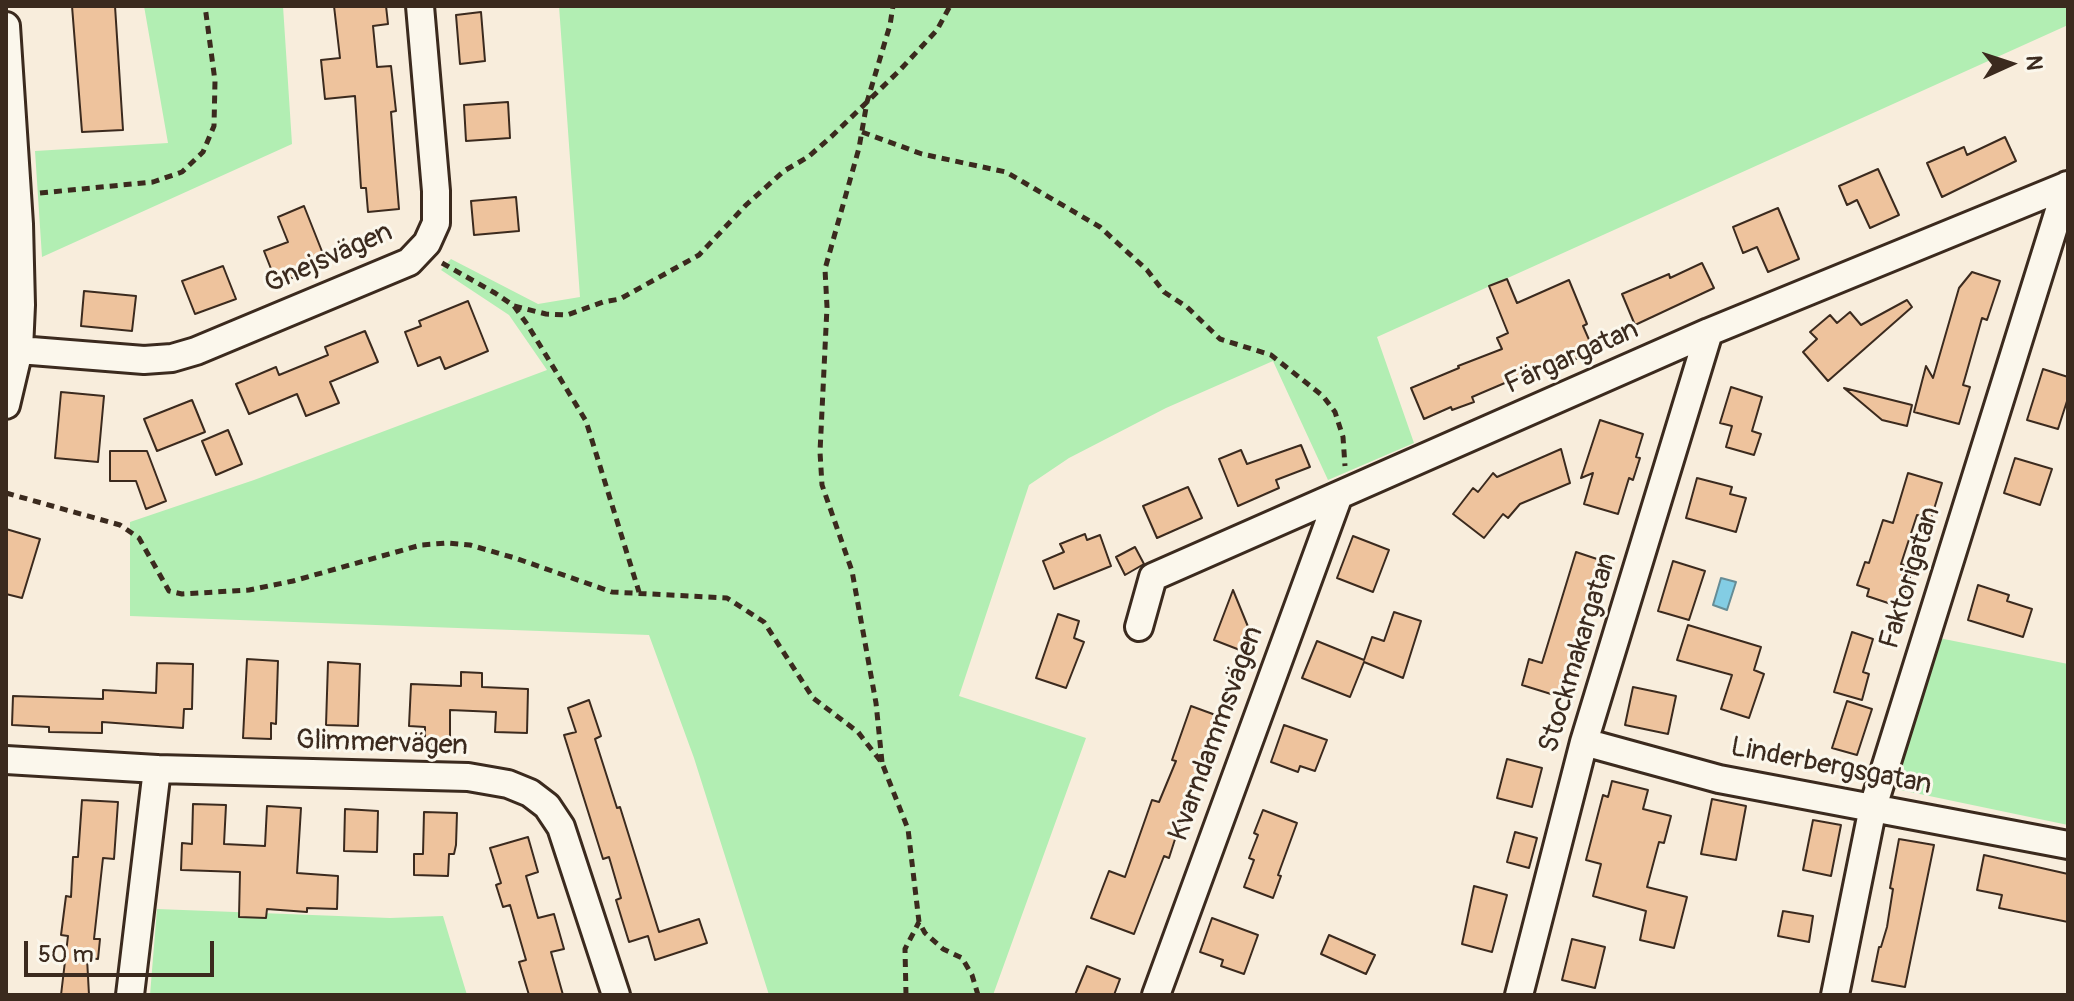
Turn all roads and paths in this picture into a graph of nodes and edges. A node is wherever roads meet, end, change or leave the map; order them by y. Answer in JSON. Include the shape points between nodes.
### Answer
{"nodes":[{"id":1,"x":205,"y":6,"type":"edge"},
{"id":2,"x":420,"y":6,"type":"edge"},
{"id":3,"x":893,"y":6,"type":"edge"},
{"id":4,"x":950,"y":6,"type":"edge"},
{"id":5,"x":6,"y":26,"type":"edge"},
{"id":6,"x":867,"y":102,"type":"junction"},
{"id":7,"x":862,"y":132,"type":"junction"},
{"id":8,"x":2068,"y":185,"type":"edge"},
{"id":9,"x":35,"y":193,"type":"dead end"},
{"id":10,"x":420,"y":252,"type":"junction"},
{"id":11,"x":514,"y":306,"type":"junction"},
{"id":12,"x":1709,"y":332,"type":"junction"},
{"id":13,"x":19,"y":350,"type":"junction"},
{"id":14,"x":6,"y":405,"type":"edge"},
{"id":15,"x":6,"y":493,"type":"edge"},
{"id":16,"x":1339,"y":495,"type":"junction"},
{"id":17,"x":639,"y":592,"type":"junction"},
{"id":18,"x":1139,"y":627,"type":"dead end"},
{"id":19,"x":1584,"y":742,"type":"junction"},
{"id":20,"x":6,"y":760,"type":"edge"},
{"id":21,"x":882,"y":763,"type":"junction"},
{"id":22,"x":157,"y":769,"type":"junction"},
{"id":23,"x":1873,"y":807,"type":"junction"},
{"id":24,"x":2068,"y":845,"type":"edge"},
{"id":25,"x":919,"y":922,"type":"junction"},
{"id":26,"x":130,"y":995,"type":"edge"},
{"id":27,"x":616,"y":995,"type":"edge"},
{"id":28,"x":906,"y":995,"type":"edge"},
{"id":29,"x":978,"y":995,"type":"edge"},
{"id":30,"x":1156,"y":995,"type":"edge"},
{"id":31,"x":1519,"y":995,"type":"edge"},
{"id":32,"x":1835,"y":995,"type":"edge"}],
"edges":[{"from":1,"to":9,"type":"path","via":[[215,81],[214,126],[203,152],[182,172],[153,182]]},
{"from":2,"to":10,"type":"street","name":"Gnejsvägen","via":[[436,223]]},
{"from":3,"to":6,"type":"path"},
{"from":4,"to":6,"type":"path","via":[[937,30]]},
{"from":5,"to":13,"type":"street","via":[[19,224]]},
{"from":6,"to":7,"type":"path"},
{"from":6,"to":11,"type":"path","via":[[746,205],[699,255],[645,287],[567,315]]},
{"from":7,"to":16,"type":"path","via":[[1020,179],[1100,227],[1220,339],[1271,355],[1292,370],[1335,412],[1346,461]]},
{"from":7,"to":21,"type":"path","via":[[825,269],[820,452],[822,485],[852,571]]},
{"from":8,"to":12,"type":"street","name":"Färgargatan"},
{"from":8,"to":23,"type":"street","name":"Faktorigatan"},
{"from":10,"to":11,"type":"path"},
{"from":10,"to":13,"type":"street","name":"Gnejsvägen","via":[[392,270],[172,358]]},
{"from":11,"to":17,"type":"path","via":[[586,421]]},
{"from":12,"to":16,"type":"street","name":"Färgargatan"},
{"from":12,"to":19,"type":"street","name":"Stockmakargatan"},
{"from":13,"to":14,"type":"street"},
{"from":15,"to":17,"type":"path","via":[[120,525],[139,538],[169,591],[182,594],[249,590],[421,545],[447,543],[515,558],[612,592]]},
{"from":16,"to":18,"type":"street","name":"Färgargatan","via":[[1153,577]]},
{"from":16,"to":30,"type":"street","name":"Kvarndammsvägen"},
{"from":17,"to":21,"type":"path","via":[[727,598],[764,622],[813,698],[858,732]]},
{"from":19,"to":23,"type":"street","name":"Linderbergsgatan","via":[[1719,779]]},
{"from":19,"to":31,"type":"street","name":"Stockmakargatan"},
{"from":20,"to":22,"type":"street","name":"Glimmervägen"},
{"from":21,"to":25,"type":"path","via":[[908,829]]},
{"from":22,"to":26,"type":"street"},
{"from":22,"to":27,"type":"street","name":"Glimmervägen","via":[[468,777],[530,793],[561,827]]},
{"from":23,"to":24,"type":"street","name":"Linderbergsgatan"},
{"from":23,"to":32,"type":"street","name":"Faktorigatan"},
{"from":25,"to":28,"type":"path","via":[[905,949]]},
{"from":25,"to":29,"type":"path","via":[[943,949],[962,958]]}]}
